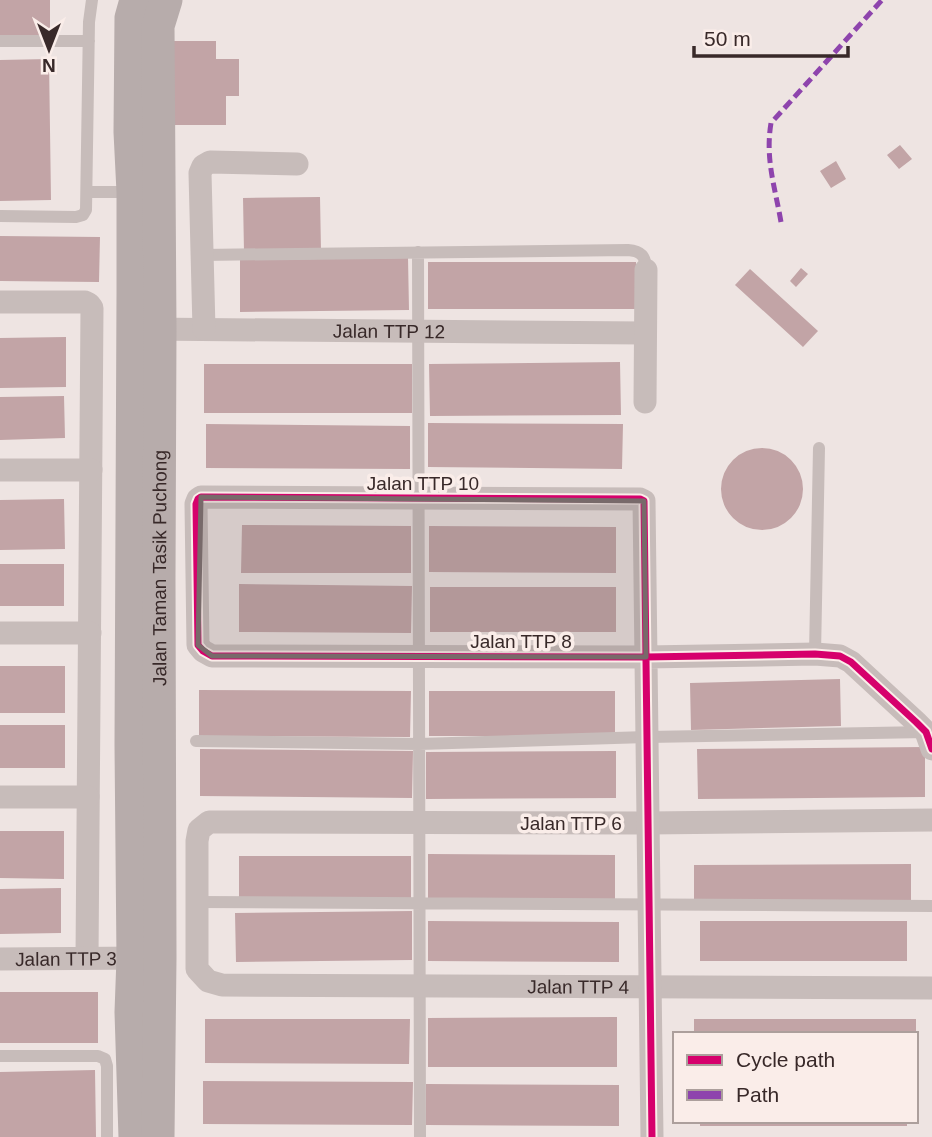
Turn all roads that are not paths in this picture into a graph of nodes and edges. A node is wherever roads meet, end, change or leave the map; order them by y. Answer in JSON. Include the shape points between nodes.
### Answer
{"nodes":[{"id":1,"x":92,"y":0,"type":"edge"},
{"id":2,"x":136,"y":0,"type":"edge"},
{"id":3,"x":166,"y":0,"type":"edge"},
{"id":4,"x":0,"y":41,"type":"edge"},
{"id":5,"x":89,"y":41,"type":"junction"},
{"id":6,"x":144,"y":132,"type":"junction"},
{"id":7,"x":297,"y":164,"type":"dead end"},
{"id":8,"x":87,"y":192,"type":"junction"},
{"id":9,"x":133,"y":192,"type":"junction"},
{"id":10,"x":0,"y":216,"type":"edge"},
{"id":11,"x":418,"y":252,"type":"junction"},
{"id":12,"x":202,"y":255,"type":"junction"},
{"id":13,"x":646,"y":270,"type":"joint"},
{"id":14,"x":0,"y":302,"type":"edge"},
{"id":15,"x":146,"y":329,"type":"junction"},
{"id":16,"x":204,"y":329,"type":"junction"},
{"id":17,"x":418,"y":331,"type":"junction"},
{"id":18,"x":645,"y":333,"type":"junction"},
{"id":19,"x":645,"y":402,"type":"dead end"},
{"id":20,"x":819,"y":448,"type":"dead end"},
{"id":21,"x":0,"y":470,"type":"edge"},
{"id":22,"x":91,"y":470,"type":"junction"},
{"id":23,"x":418,"y":499,"type":"junction"},
{"id":24,"x":0,"y":633,"type":"edge"},
{"id":25,"x":90,"y":633,"type":"junction"},
{"id":26,"x":202,"y":651,"type":"joint"},
{"id":27,"x":815,"y":654,"type":"junction"},
{"id":28,"x":419,"y":657,"type":"junction"},
{"id":29,"x":646,"y":657,"type":"junction"},
{"id":30,"x":647,"y":737,"type":"junction"},
{"id":31,"x":196,"y":741,"type":"dead end"},
{"id":32,"x":929,"y":741,"type":"edge"},
{"id":33,"x":419,"y":744,"type":"junction"},
{"id":34,"x":0,"y":796,"type":"edge"},
{"id":35,"x":88,"y":797,"type":"junction"},
{"id":36,"x":932,"y":820,"type":"edge"},
{"id":37,"x":419,"y":822,"type":"junction"},
{"id":38,"x":648,"y":823,"type":"junction"},
{"id":39,"x":197,"y":902,"type":"junction"},
{"id":40,"x":419,"y":903,"type":"junction"},
{"id":41,"x":649,"y":905,"type":"junction"},
{"id":42,"x":932,"y":906,"type":"edge"},
{"id":43,"x":87,"y":958,"type":"junction"},
{"id":44,"x":146,"y":958,"type":"junction"},
{"id":45,"x":0,"y":959,"type":"edge"},
{"id":46,"x":419,"y":986,"type":"junction"},
{"id":47,"x":650,"y":987,"type":"junction"},
{"id":48,"x":932,"y":988,"type":"edge"},
{"id":49,"x":0,"y":1056,"type":"edge"},
{"id":50,"x":107,"y":1137,"type":"edge"},
{"id":51,"x":135,"y":1137,"type":"edge"},
{"id":52,"x":158,"y":1137,"type":"edge"},
{"id":53,"x":420,"y":1137,"type":"edge"},
{"id":54,"x":652,"y":1137,"type":"edge"}],
"edges":[{"from":1,"to":5,"type":"lane"},
{"from":2,"to":6,"type":"street","name":"Jalan Taman Tasik Puchong","via":[[131,18]]},
{"from":3,"to":6,"type":"street","name":"Jalan Taman Tasik Puchong","via":[[158,26]]},
{"from":4,"to":5,"type":"lane"},
{"from":5,"to":8,"type":"lane"},
{"from":6,"to":9,"type":"street","name":"Jalan Taman Tasik Puchong"},
{"from":6,"to":15,"type":"street","name":"Jalan Taman Tasik Puchong"},
{"from":7,"to":12,"type":"street","via":[[210,162],[202,166]]},
{"from":8,"to":9,"type":"lane"},
{"from":8,"to":10,"type":"lane","via":[[86,210],[76,217]]},
{"from":9,"to":15,"type":"street","name":"Jalan Taman Tasik Puchong"},
{"from":11,"to":12,"type":"lane"},
{"from":11,"to":13,"type":"lane","via":[[634,250],[643,254]]},
{"from":11,"to":17,"type":"lane"},
{"from":12,"to":16,"type":"street"},
{"from":13,"to":18,"type":"street"},
{"from":14,"to":22,"type":"street","via":[[85,302],[92,308]]},
{"from":15,"to":16,"type":"street","name":"Jalan TTP 12"},
{"from":15,"to":44,"type":"street","name":"Jalan Taman Tasik Puchong"},
{"from":16,"to":17,"type":"street","name":"Jalan TTP 12"},
{"from":17,"to":18,"type":"street","name":"Jalan TTP 12"},
{"from":17,"to":23,"type":"lane"},
{"from":18,"to":19,"type":"street"},
{"from":20,"to":27,"type":"lane"},
{"from":21,"to":22,"type":"street"},
{"from":22,"to":25,"type":"street"},
{"from":23,"to":26,"type":"street","name":"Jalan TTP 10","via":[[198,499],[197,618]]},
{"from":23,"to":28,"type":"lane"},
{"from":23,"to":29,"type":"street","name":"Jalan TTP 10","via":[[644,501]]},
{"from":24,"to":25,"type":"street"},
{"from":25,"to":35,"type":"street"},
{"from":26,"to":28,"type":"street","name":"Jalan TTP 8","via":[[212,656]]},
{"from":27,"to":29,"type":"street","name":"Jalan TTP 8"},
{"from":27,"to":32,"type":"street","name":"Jalan TTP 8","via":[[851,662]]},
{"from":28,"to":29,"type":"street","name":"Jalan TTP 8"},
{"from":28,"to":33,"type":"lane"},
{"from":29,"to":30,"type":"street"},
{"from":30,"to":32,"type":"lane"},
{"from":30,"to":33,"type":"lane"},
{"from":30,"to":38,"type":"street"},
{"from":31,"to":33,"type":"lane"},
{"from":33,"to":37,"type":"lane"},
{"from":34,"to":35,"type":"street"},
{"from":35,"to":43,"type":"street"},
{"from":36,"to":38,"type":"street","name":"Jalan TTP 6"},
{"from":37,"to":38,"type":"street","name":"Jalan TTP 6"},
{"from":37,"to":39,"type":"street","name":"Jalan TTP 6","via":[[209,822],[197,841]]},
{"from":37,"to":40,"type":"lane"},
{"from":38,"to":41,"type":"street"},
{"from":39,"to":40,"type":"lane"},
{"from":39,"to":46,"type":"street","name":"Jalan TTP 4","via":[[197,969],[208,981],[222,985]]},
{"from":40,"to":41,"type":"lane"},
{"from":40,"to":46,"type":"lane"},
{"from":41,"to":42,"type":"lane"},
{"from":41,"to":47,"type":"street"},
{"from":43,"to":44,"type":"street","name":"Jalan TTP 3"},
{"from":43,"to":45,"type":"street","name":"Jalan TTP 3"},
{"from":44,"to":51,"type":"street","name":"Jalan Taman Tasik Puchong","via":[[131,1012]]},
{"from":44,"to":52,"type":"street","name":"Jalan Taman Tasik Puchong"},
{"from":46,"to":47,"type":"street","name":"Jalan TTP 4"},
{"from":46,"to":53,"type":"lane"},
{"from":47,"to":48,"type":"street","name":"Jalan TTP 4"},
{"from":47,"to":54,"type":"street"},
{"from":49,"to":50,"type":"lane","via":[[105,1059]]}]}
